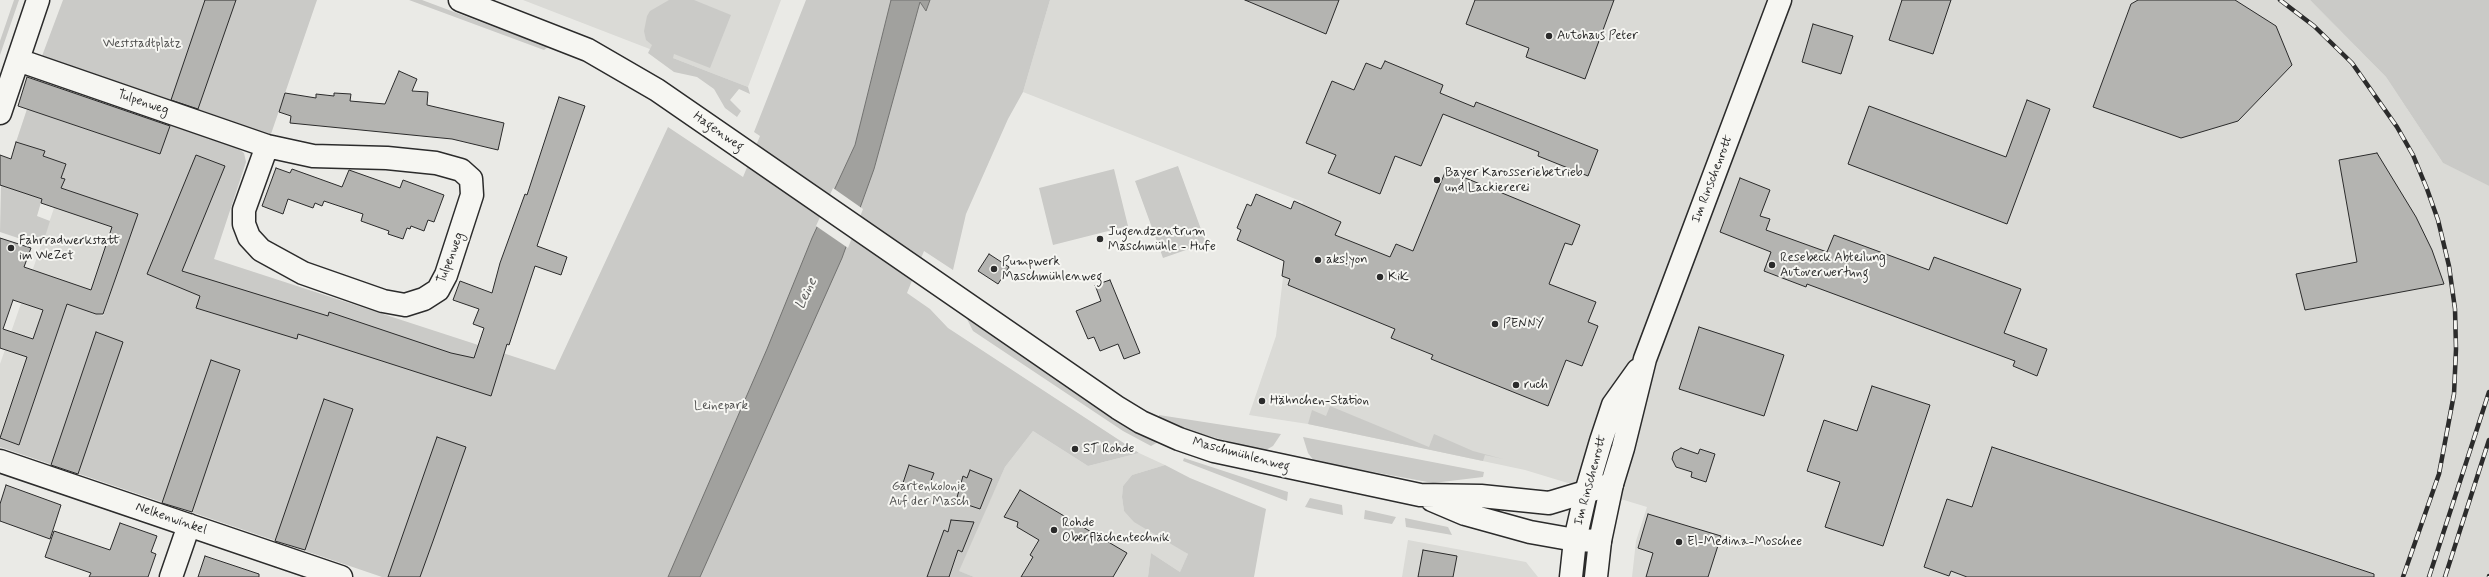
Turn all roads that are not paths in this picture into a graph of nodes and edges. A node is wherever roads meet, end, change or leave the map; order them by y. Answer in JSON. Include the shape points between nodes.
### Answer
{"nodes":[{"id":1,"x":38,"y":0,"type":"edge"},
{"id":2,"x":460,"y":0,"type":"edge"},
{"id":3,"x":1780,"y":0,"type":"edge"},
{"id":4,"x":18,"y":60,"type":"junction"},
{"id":5,"x":0,"y":113,"type":"edge"},
{"id":6,"x":267,"y":146,"type":"junction"},
{"id":7,"x":957,"y":297,"type":"joint"},
{"id":8,"x":1645,"y":359,"type":"junction"},
{"id":9,"x":0,"y":461,"type":"edge"},
{"id":10,"x":1612,"y":484,"type":"junction"},
{"id":11,"x":1586,"y":492,"type":"junction"},
{"id":12,"x":1420,"y":495,"type":"junction"},
{"id":13,"x":189,"y":525,"type":"junction"},
{"id":14,"x":1575,"y":540,"type":"junction"},
{"id":15,"x":1600,"y":541,"type":"junction"},
{"id":16,"x":171,"y":577,"type":"edge"},
{"id":17,"x":341,"y":577,"type":"edge"},
{"id":18,"x":1571,"y":577,"type":"edge"},
{"id":19,"x":1596,"y":577,"type":"edge"}],
"edges":[{"from":1,"to":4,"type":"street"},
{"from":2,"to":7,"type":"street","name":"Hagenweg","via":[[588,50],[657,90]]},
{"from":3,"to":8,"type":"street","name":"Im Rinschenrott"},
{"from":4,"to":5,"type":"street"},
{"from":4,"to":6,"type":"street","name":"Tulpenweg"},
{"from":6,"to":6,"type":"street","name":"Tulpenweg","via":[[313,156],[387,158],[436,163],[461,170],[471,179],[472,195],[446,275],[438,290],[424,299],[405,305],[384,301],[302,273],[261,250],[249,237],[244,224],[244,210]]},
{"from":7,"to":12,"type":"street","name":"Maschmühlenweg","via":[[1118,408],[1141,422],[1179,439],[1222,453]]},
{"from":8,"to":10,"type":"street","name":"Im Rinschenrott"},
{"from":8,"to":11,"type":"street","name":"Im Rinschenrott","via":[[1613,405]]},
{"from":9,"to":13,"type":"street","name":"Nelkenwinkel"},
{"from":10,"to":11,"type":"street","name":"Maschmühlenweg"},
{"from":10,"to":15,"type":"street"},
{"from":11,"to":12,"type":"street","name":"Maschmühlenweg","via":[[1548,504],[1481,496]]},
{"from":11,"to":14,"type":"street","name":"Im Rinschenrott"},
{"from":12,"to":14,"type":"street","name":"Maschmühlenweg","via":[[1465,514],[1530,532]]},
{"from":13,"to":16,"type":"street"},
{"from":13,"to":17,"type":"street","name":"Nelkenwinkel"},
{"from":14,"to":15,"type":"street","name":"Maschmühlenweg"},
{"from":14,"to":18,"type":"street"},
{"from":15,"to":19,"type":"street"}]}
